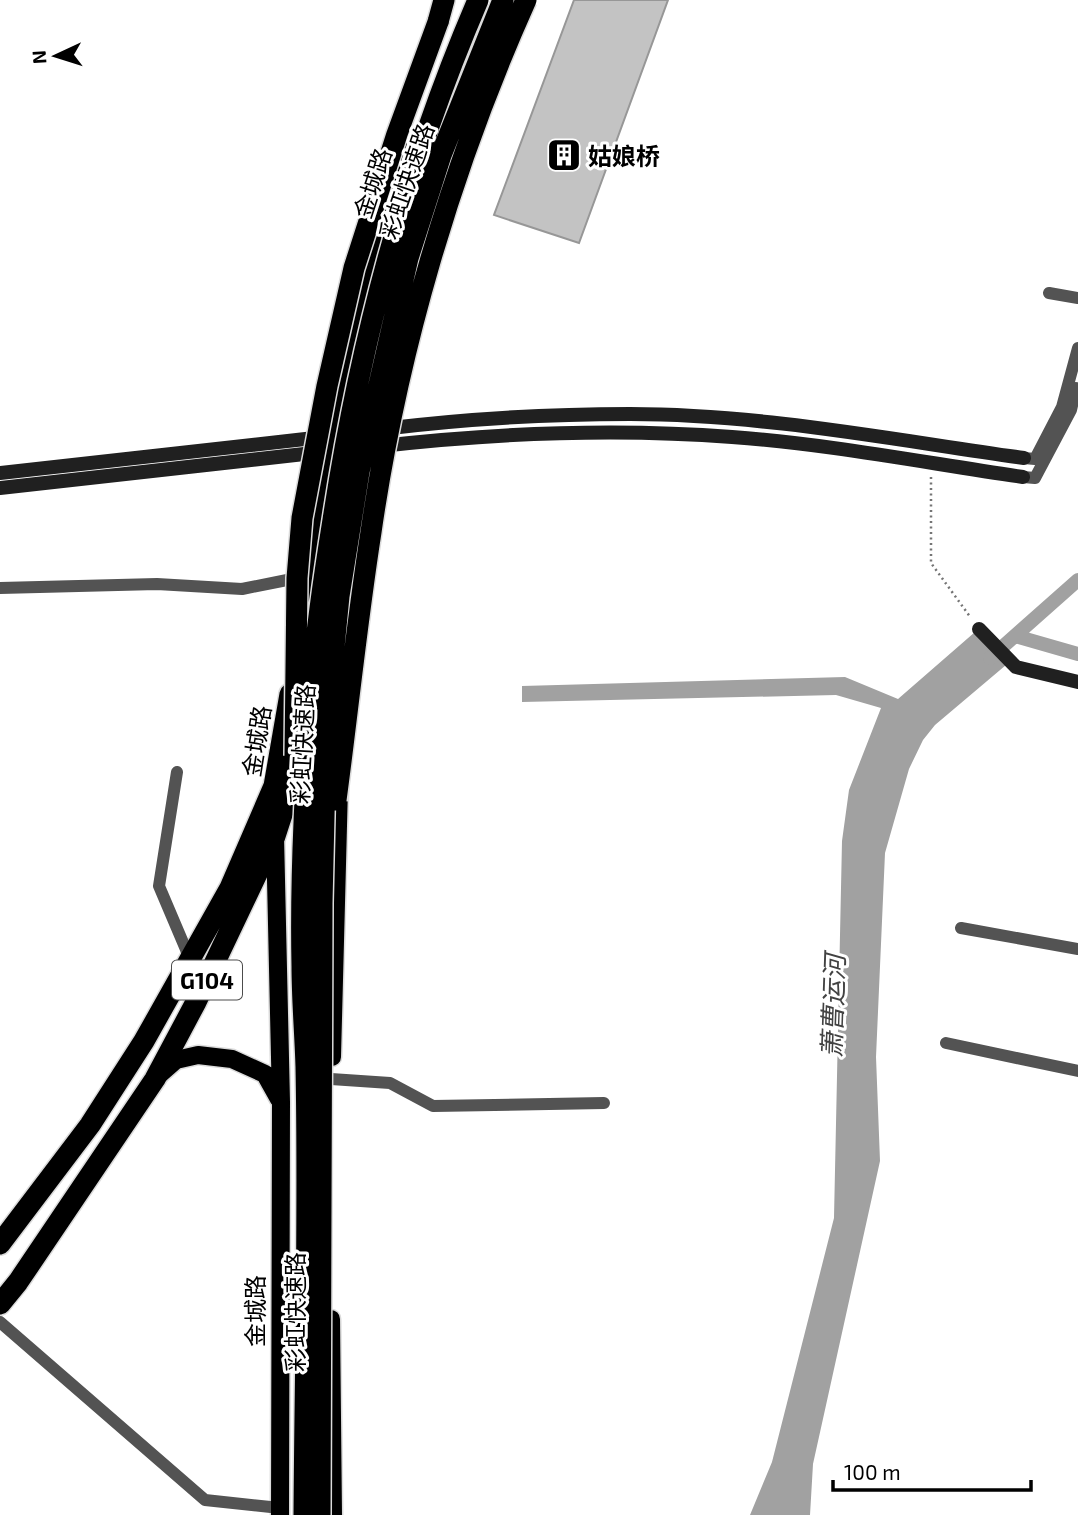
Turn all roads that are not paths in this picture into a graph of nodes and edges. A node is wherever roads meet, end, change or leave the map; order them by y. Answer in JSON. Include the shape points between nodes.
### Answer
{"nodes":[{"id":1,"x":444,"y":0,"type":"edge"},
{"id":2,"x":468,"y":0,"type":"edge"},
{"id":3,"x":478,"y":0,"type":"edge"},
{"id":4,"x":503,"y":0,"type":"edge"},
{"id":5,"x":516,"y":0,"type":"edge"},
{"id":6,"x":526,"y":0,"type":"edge"},
{"id":7,"x":1078,"y":289,"type":"edge"},
{"id":8,"x":1078,"y":298,"type":"edge"},
{"id":9,"x":1078,"y":348,"type":"edge"},
{"id":10,"x":1078,"y":382,"type":"edge"},
{"id":11,"x":378,"y":438,"type":"junction"},
{"id":12,"x":327,"y":444,"type":"junction"},
{"id":13,"x":1024,"y":458,"type":"joint"},
{"id":14,"x":0,"y":473,"type":"edge"},
{"id":15,"x":1023,"y":477,"type":"joint"},
{"id":16,"x":0,"y":488,"type":"edge"},
{"id":17,"x":297,"y":579,"type":"junction"},
{"id":18,"x":0,"y":588,"type":"edge"},
{"id":19,"x":346,"y":621,"type":"junction"},
{"id":20,"x":979,"y":629,"type":"road end"},
{"id":21,"x":1078,"y":682,"type":"edge"},
{"id":22,"x":177,"y":772,"type":"dead end"},
{"id":23,"x":274,"y":786,"type":"junction"},
{"id":24,"x":275,"y":836,"type":"junction"},
{"id":25,"x":321,"y":903,"type":"junction"},
{"id":26,"x":961,"y":928,"type":"dead end"},
{"id":27,"x":1078,"y":949,"type":"edge"},
{"id":28,"x":190,"y":959,"type":"junction"},
{"id":29,"x":302,"y":966,"type":"junction"},
{"id":30,"x":946,"y":1043,"type":"dead end"},
{"id":31,"x":1078,"y":1071,"type":"edge"},
{"id":32,"x":155,"y":1079,"type":"junction"},
{"id":33,"x":331,"y":1079,"type":"junction"},
{"id":34,"x":281,"y":1102,"type":"junction"},
{"id":35,"x":604,"y":1103,"type":"dead end"},
{"id":36,"x":0,"y":1244,"type":"edge"},
{"id":37,"x":0,"y":1304,"type":"edge"},
{"id":38,"x":0,"y":1322,"type":"edge"},
{"id":39,"x":280,"y":1512,"type":"edge"},
{"id":40,"x":304,"y":1515,"type":"edge"},
{"id":41,"x":320,"y":1515,"type":"edge"},
{"id":42,"x":332,"y":1515,"type":"edge"}],
"edges":[{"from":1,"to":17,"type":"highway","bridge":true,"via":[[354,268],[302,518]]},
{"from":2,"to":12,"type":"highway","name":"金城路","via":[[389,212]]},
{"from":3,"to":29,"type":"highway","name":"彩虹快速路","bridge":true,"via":[[453,58],[389,254],[344,445],[313,669]]},
{"from":4,"to":25,"type":"highway","name":"彩虹快速路","bridge":true,"via":[[441,155],[408,258],[359,472],[339,596],[326,729]]},
{"from":5,"to":11,"type":"highway","via":[[455,150],[415,280]]},
{"from":6,"to":25,"type":"highway","bridge":true,"via":[[466,151],[424,284],[395,401],[371,531]]},
{"from":7,"to":8,"type":"street","via":[[1050,289]]},
{"from":9,"to":13,"type":"street","via":[[1062,407],[1035,459]]},
{"from":10,"to":15,"type":"street","via":[[1071,410],[1035,478]]},
{"from":11,"to":12,"type":"street"},
{"from":11,"to":13,"type":"street","via":[[502,417],[631,414],[743,421]]},
{"from":11,"to":15,"type":"street","via":[[529,433],[733,437]]},
{"from":11,"to":19,"type":"highway"},
{"from":12,"to":14,"type":"street"},
{"from":12,"to":16,"type":"street"},
{"from":12,"to":23,"type":"highway","name":"金城路"},
{"from":17,"to":18,"type":"street","via":[[242,589],[157,584]]},
{"from":17,"to":29,"type":"highway","bridge":true,"via":[[293,831]]},
{"from":19,"to":24,"type":"highway","number":"G104"},
{"from":19,"to":33,"type":"main road"},
{"from":20,"to":21,"type":"street","via":[[1016,667]]},
{"from":22,"to":28,"type":"street","via":[[159,886]]},
{"from":23,"to":24,"type":"main road","name":"金城路"},
{"from":23,"to":28,"type":"highway","number":"G104","via":[[230,888]]},
{"from":24,"to":32,"type":"highway","number":"G104","via":[[197,1002]]},
{"from":24,"to":34,"type":"main road","name":"金城路"},
{"from":25,"to":41,"type":"highway","name":"彩虹快速路","bridge":true},
{"from":26,"to":27,"type":"street"},
{"from":28,"to":36,"type":"highway","number":"G104","via":[[90,1125]]},
{"from":29,"to":40,"type":"highway","name":"彩虹快速路","bridge":true,"via":[[306,1065]]},
{"from":30,"to":31,"type":"street"},
{"from":32,"to":34,"type":"main road","via":[[176,1060],[198,1055],[232,1059],[265,1074]]},
{"from":32,"to":37,"type":"highway","number":"G104"},
{"from":33,"to":35,"type":"street","via":[[390,1083],[433,1106]]},
{"from":33,"to":42,"type":"main road"},
{"from":34,"to":39,"type":"main road","name":"金城路"},
{"from":38,"to":39,"type":"street","via":[[205,1500]]}]}
